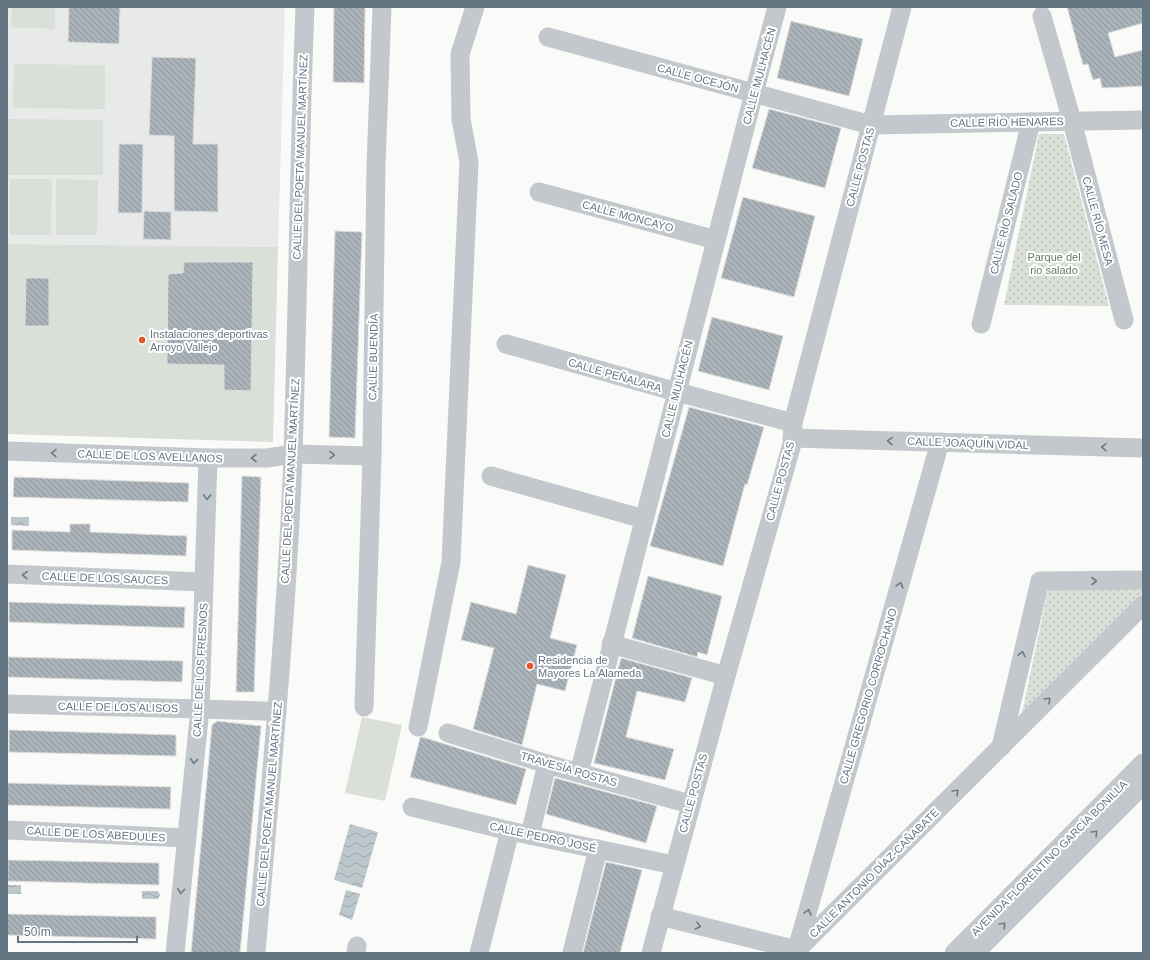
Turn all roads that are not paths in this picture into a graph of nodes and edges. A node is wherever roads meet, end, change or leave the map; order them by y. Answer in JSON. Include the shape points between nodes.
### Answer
{"nodes":[{"id":1,"x":305,"y":7,"type":"edge"},
{"id":2,"x":382,"y":7,"type":"edge"},
{"id":3,"x":476,"y":7,"type":"edge"},
{"id":4,"x":778,"y":7,"type":"edge"},
{"id":5,"x":902,"y":7,"type":"edge"},
{"id":6,"x":1042,"y":16,"type":"dead end"},
{"id":7,"x":548,"y":37,"type":"dead end"},
{"id":8,"x":754,"y":93,"type":"junction"},
{"id":9,"x":1143,"y":120,"type":"edge"},
{"id":10,"x":1072,"y":121,"type":"junction"},
{"id":11,"x":1031,"y":122,"type":"junction"},
{"id":12,"x":871,"y":125,"type":"junction"},
{"id":13,"x":539,"y":192,"type":"dead end"},
{"id":14,"x":716,"y":240,"type":"junction"},
{"id":15,"x":1124,"y":320,"type":"dead end"},
{"id":16,"x":981,"y":324,"type":"dead end"},
{"id":17,"x":506,"y":344,"type":"dead end"},
{"id":18,"x":676,"y":392,"type":"junction"},
{"id":19,"x":793,"y":430,"type":"junction"},
{"id":20,"x":940,"y":442,"type":"junction"},
{"id":21,"x":1143,"y":448,"type":"edge"},
{"id":22,"x":7,"y":451,"type":"edge"},
{"id":23,"x":293,"y":454,"type":"junction"},
{"id":24,"x":372,"y":456,"type":"junction"},
{"id":25,"x":208,"y":458,"type":"junction"},
{"id":26,"x":491,"y":476,"type":"dead end"},
{"id":27,"x":644,"y":519,"type":"junction"},
{"id":28,"x":7,"y":574,"type":"edge"},
{"id":29,"x":1143,"y":580,"type":"edge"},
{"id":30,"x":203,"y":582,"type":"junction"},
{"id":31,"x":1143,"y":605,"type":"edge"},
{"id":32,"x":611,"y":644,"type":"junction"},
{"id":33,"x":726,"y":676,"type":"junction"},
{"id":34,"x":7,"y":704,"type":"edge"},
{"id":35,"x":364,"y":707,"type":"dead end"},
{"id":36,"x":200,"y":709,"type":"junction"},
{"id":37,"x":277,"y":712,"type":"junction"},
{"id":38,"x":418,"y":727,"type":"dead end"},
{"id":39,"x":448,"y":733,"type":"dead end"},
{"id":40,"x":1001,"y":747,"type":"junction"},
{"id":41,"x":1143,"y":763,"type":"edge"},
{"id":42,"x":547,"y":764,"type":"junction"},
{"id":43,"x":579,"y":772,"type":"junction"},
{"id":44,"x":1143,"y":785,"type":"edge"},
{"id":45,"x":690,"y":804,"type":"junction"},
{"id":46,"x":412,"y":807,"type":"dead end"},
{"id":47,"x":7,"y":830,"type":"edge"},
{"id":48,"x":510,"y":830,"type":"junction"},
{"id":49,"x":530,"y":835,"type":"junction"},
{"id":50,"x":186,"y":838,"type":"junction"},
{"id":51,"x":598,"y":849,"type":"junction"},
{"id":52,"x":674,"y":865,"type":"junction"},
{"id":53,"x":660,"y":916,"type":"junction"},
{"id":54,"x":797,"y":950,"type":"junction"},
{"id":55,"x":175,"y":953,"type":"edge"},
{"id":56,"x":256,"y":953,"type":"edge"},
{"id":57,"x":479,"y":953,"type":"edge"},
{"id":58,"x":572,"y":953,"type":"edge"},
{"id":59,"x":651,"y":953,"type":"edge"},
{"id":60,"x":954,"y":953,"type":"edge"},
{"id":61,"x":975,"y":953,"type":"edge"}],
"edges":[{"from":1,"to":23,"type":"street","name":"CALLE DEL POETA MANUEL MARTÍNEZ"},
{"from":2,"to":24,"type":"street","name":"CALLE BUENDÍA","via":[[376,165]]},
{"from":3,"to":38,"type":"street","via":[[460,54],[461,119],[470,162],[451,562]]},
{"from":4,"to":8,"type":"street","name":"CALLE MULHACÉN"},
{"from":5,"to":12,"type":"street","name":"CALLE POSTAS"},
{"from":6,"to":10,"type":"street","name":"CALLE RÍO MESA"},
{"from":7,"to":8,"type":"street","name":"CALLE OCEJÓN"},
{"from":8,"to":12,"type":"street","name":"CALLE OCEJÓN"},
{"from":8,"to":14,"type":"street","name":"CALLE MULHACÉN"},
{"from":9,"to":10,"type":"street","name":"CALLE RÍO HENARES"},
{"from":10,"to":11,"type":"street","name":"CALLE RÍO HENARES"},
{"from":10,"to":15,"type":"street","name":"CALLE RÍO MESA"},
{"from":11,"to":12,"type":"street","name":"CALLE RÍO HENARES"},
{"from":11,"to":16,"type":"street","name":"CALLE RÍO SALADO"},
{"from":12,"to":19,"type":"street","name":"CALLE POSTAS"},
{"from":13,"to":14,"type":"street","name":"CALLE MONCAYO"},
{"from":14,"to":18,"type":"street","name":"CALLE MULHACÉN"},
{"from":17,"to":18,"type":"street","name":"CALLE PEÑALARA"},
{"from":18,"to":19,"type":"street","name":"CALLE PEÑALARA"},
{"from":18,"to":27,"type":"street","name":"CALLE MULHACÉN"},
{"from":20,"to":19,"type":"street","name":"CALLE JOAQUÍN VIDAL","one_way":true},
{"from":19,"to":33,"type":"street","name":"CALLE POSTAS","via":[[790,451]]},
{"from":21,"to":20,"type":"street","name":"CALLE JOAQUÍN VIDAL","one_way":true},
{"from":54,"to":20,"type":"street","name":"CALLE GREGORIO CORROCHANO","one_way":true},
{"from":25,"to":22,"type":"street","name":"CALLE DE LOS AVELLANOS","one_way":true},
{"from":23,"to":24,"type":"street","name":"CALLE DE LOS AVELLANOS","one_way":true},
{"from":23,"to":25,"type":"street","name":"CALLE DE LOS AVELLANOS","one_way":true,"via":[[267,458]]},
{"from":23,"to":37,"type":"street","name":"CALLE DEL POETA MANUEL MARTÍNEZ"},
{"from":24,"to":35,"type":"street","name":"CALLE BUENDÍA"},
{"from":25,"to":30,"type":"street","name":"CALLE DE LOS FRESNOS","one_way":true},
{"from":26,"to":27,"type":"street"},
{"from":27,"to":32,"type":"street","name":"CALLE MULHACÉN"},
{"from":30,"to":28,"type":"street","name":"CALLE DE LOS SAUCES","one_way":true},
{"from":40,"to":29,"type":"street","one_way":true,"via":[[1040,581]]},
{"from":30,"to":36,"type":"street","name":"CALLE DE LOS FRESNOS"},
{"from":40,"to":31,"type":"street","name":"CALLE ANTONIO DÍAZ-CAÑABATE","one_way":true},
{"from":32,"to":33,"type":"street"},
{"from":32,"to":43,"type":"street","name":"CALLE MULHACÉN"},
{"from":33,"to":45,"type":"street","name":"CALLE POSTAS"},
{"from":34,"to":36,"type":"street","name":"CALLE DE LOS ALISOS"},
{"from":36,"to":37,"type":"street","name":"CALLE DE LOS ALISOS"},
{"from":36,"to":50,"type":"street","name":"CALLE DE LOS FRESNOS","one_way":true},
{"from":37,"to":56,"type":"street","name":"CALLE DEL POETA MANUEL MARTÍNEZ"},
{"from":39,"to":42,"type":"street","name":"TRAVESÍA POSTAS"},
{"from":54,"to":40,"type":"street","name":"CALLE ANTONIO DÍAZ-CAÑABATE","one_way":true},
{"from":41,"to":60,"type":"street","name":"AVENIDA FLORENTINO GARCÍA BONILLA"},
{"from":42,"to":43,"type":"street","name":"TRAVESÍA POSTAS"},
{"from":42,"to":49,"type":"street"},
{"from":43,"to":45,"type":"street","name":"TRAVESÍA POSTAS"},
{"from":61,"to":44,"type":"street","name":"AVENIDA FLORENTINO GARCÍA BONILLA","one_way":true},
{"from":45,"to":52,"type":"street","name":"CALLE POSTAS"},
{"from":46,"to":48,"type":"street","name":"CALLE PEDRO JOSÉ"},
{"from":47,"to":50,"type":"street","name":"CALLE DE LOS ABEDULES"},
{"from":48,"to":49,"type":"street","name":"CALLE PEDRO JOSÉ"},
{"from":48,"to":57,"type":"street"},
{"from":49,"to":51,"type":"street","name":"CALLE PEDRO JOSÉ"},
{"from":50,"to":55,"type":"street","name":"CALLE DE LOS FRESNOS","one_way":true},
{"from":51,"to":52,"type":"street","name":"CALLE PEDRO JOSÉ"},
{"from":51,"to":58,"type":"street"},
{"from":52,"to":53,"type":"street","name":"CALLE POSTAS"},
{"from":53,"to":54,"type":"street","one_way":true},
{"from":53,"to":59,"type":"street","name":"CALLE POSTAS"}]}
